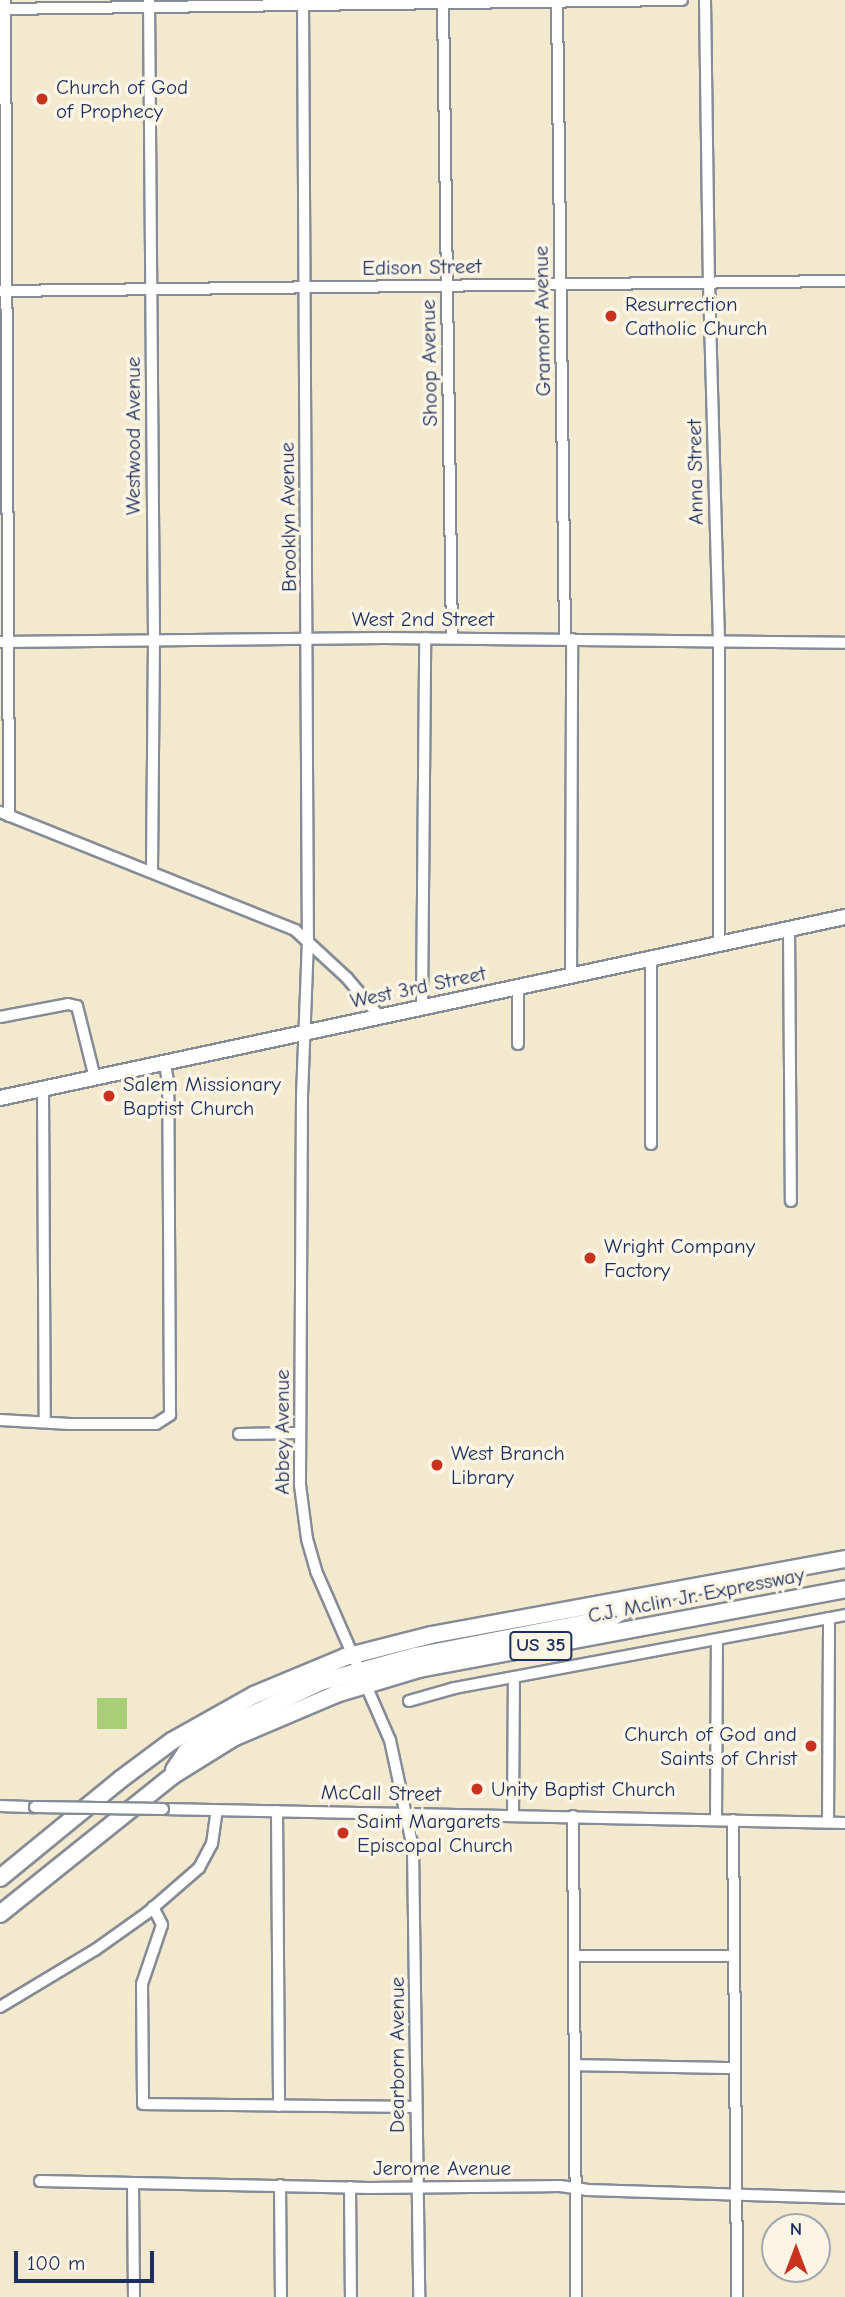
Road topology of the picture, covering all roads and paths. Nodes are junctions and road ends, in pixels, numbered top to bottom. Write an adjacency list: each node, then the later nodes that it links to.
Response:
1 (682, 0): 3 (street)
2 (705, 0): 11 (street, Anna Street)
3 (615, 1): 6 (street)
4 (303, 2): 7 (street); 8 (street); 14 (street, Brooklyn Avenue)
5 (475, 2): 6 (street); 8 (street)
6 (557, 2): 13 (street, Gramont Avenue)
7 (149, 3): 9 (street); 15 (street, Westwood Avenue)
8 (443, 3): 12 (street, Shoop Avenue)
9 (3, 6): 16 (street)
10 (845, 281): 11 (street, Edison Street)
11 (709, 283): 13 (street, Edison Street); 22 (street, Anna Street)
12 (447, 286): 13 (street, Edison Street); 14 (street, Edison Street); 19 (street, Shoop Avenue)
13 (561, 286): 20 (street, Gramont Avenue)
14 (306, 288): 15 (street, Edison Street); 17 (street, Brooklyn Avenue)
15 (151, 290): 16 (street, Edison Street); 21 (street, Westwood Avenue)
16 (4, 291): 23 (street)
17 (309, 638): 18 (street, West 2nd Street); 21 (street, West 2nd Street); 29 (street, Brooklyn Avenue)
18 (425, 638): 19 (street, West 2nd Street); 34 (street)
19 (452, 638): 20 (street, West 2nd Street)
20 (568, 639): 22 (street, West 2nd Street); 32 (street, Gramont Avenue)
21 (154, 640): 23 (street, West 2nd Street); 26 (street, Westwood Avenue)
22 (719, 641): 24 (street, West 2nd Street); 30 (street, Anna Street)
23 (5, 642): 25 (street)
24 (845, 643)
25 (5, 814): 26 (street)
26 (152, 871): 29 (street)
27 (845, 917): 28 (main road, West 3rd Street)
28 (789, 929): 30 (main road, West 3rd Street); 44 (street)
29 (308, 940): 36 (street); 37 (street, Brooklyn Avenue)
30 (719, 944): 31 (main road, West 3rd Street)
31 (650, 958): 32 (main road, West 3rd Street); 43 (street)
32 (570, 976): 33 (main road, West 3rd Street)
33 (518, 987): 34 (main road, West 3rd Street); 38 (street)
34 (422, 1008): 36 (main road, West 3rd Street)
35 (0, 1017): 40 (street)
36 (380, 1017): 37 (main road, West 3rd Street)
37 (304, 1033): 39 (main road, West 3rd Street); 47 (street, Abbey Avenue)
38 (518, 1044)
39 (165, 1063): 40 (main road, West 3rd Street); 46 (street)
40 (95, 1078): 41 (main road, West 3rd Street)
41 (43, 1089): 42 (main road, West 3rd Street); 46 (street)
42 (0, 1098)
43 (650, 1144)
44 (791, 1201)
45 (0, 1420): 46 (street)
46 (45, 1421)
47 (299, 1433): 48 (street); 55 (street, Abbey Avenue)
48 (239, 1434)
49 (845, 1559): 51 (highway, C.J. Mclin Jr. Expressway / US 35)
50 (845, 1589): 56 (highway, C.J. Mclin Jr. Expressway / US 35)
51 (650, 1594): 55 (highway, C.J. Mclin Jr. Expressway / US 35); 56 (highway)
52 (845, 1615): 53 (street)
53 (829, 1618): 54 (street); 67 (street)
54 (717, 1640): 57 (street); 65 (street)
55 (352, 1655): 56 (street, Abbey Avenue); 69 (highway, C.J. Mclin Jr. Expressway / US 35)
56 (362, 1677): 62 (street, Abbey Avenue); 71 (highway)
57 (514, 1677): 58 (street); 63 (street)
58 (409, 1702)
59 (0, 1806): 60 (street, McCall Street, bridge)
60 (217, 1810): 61 (street, McCall Street); 70 (street)
61 (277, 1811): 62 (street, McCall Street); 77 (street)
62 (407, 1812): 63 (street, McCall Street); 78 (street, Dearborn Avenue)
63 (513, 1815): 64 (street, McCall Street)
64 (573, 1816): 65 (street, McCall Street); 72 (street)
65 (716, 1820): 66 (street, McCall Street)
66 (733, 1820): 67 (street, McCall Street); 73 (street)
67 (828, 1822): 68 (street, McCall Street)
68 (845, 1823)
69 (0, 1878)
70 (153, 1907): 74 (street); 77 (street)
71 (0, 1914)
72 (574, 1956): 73 (street); 75 (street)
73 (734, 1956): 76 (street)
74 (0, 2007)
75 (575, 2065): 76 (street); 84 (street)
76 (734, 2067): 85 (street)
77 (279, 2106): 78 (street)
78 (416, 2106): 83 (street, Dearborn Avenue)
79 (40, 2181): 80 (street, Jerome Avenue)
80 (133, 2183): 81 (street, Jerome Avenue); 87 (street)
81 (280, 2185): 82 (street, Jerome Avenue); 88 (street)
82 (350, 2187): 83 (street, Jerome Avenue); 89 (street)
83 (418, 2187): 84 (street, Jerome Avenue); 90 (street, Dearborn Avenue)
84 (575, 2189): 85 (street, Jerome Avenue); 91 (street)
85 (737, 2196): 86 (street, Jerome Avenue); 92 (street)
86 (845, 2198)
87 (134, 2297)
88 (281, 2297)
89 (351, 2297)
90 (419, 2297)
91 (576, 2297)
92 (737, 2297)

